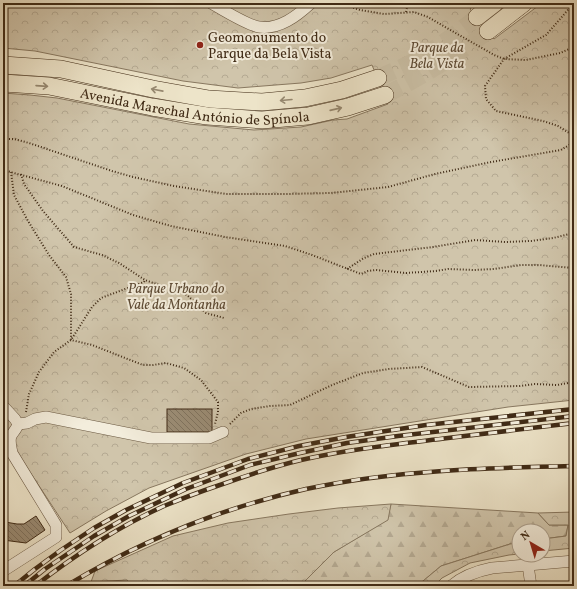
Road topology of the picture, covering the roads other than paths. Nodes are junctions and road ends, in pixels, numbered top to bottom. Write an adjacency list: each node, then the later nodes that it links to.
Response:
1 (211, 3): 2 (street)
2 (311, 3)
3 (495, 3): 5 (highway)
4 (524, 3): 6 (highway)
5 (477, 17)
6 (488, 31)
7 (3, 58): 9 (highway)
8 (3, 65): 9 (highway, Avenida Marechal António de Spínola)
9 (61, 69): 10 (highway, Avenida Marechal António de Spínola, one-way to 9)
10 (378, 78)
11 (3, 83): 12 (highway, Avenida Marechal António de Spínola, one-way to 12)
12 (385, 95)
13 (3, 406): 14 (street)
14 (21, 424): 15 (street); 18 (street)
15 (223, 432)
16 (574, 561): 17 (street)
17 (528, 565): 19 (street); 20 (street)
18 (3, 571)
19 (451, 586)
20 (531, 586)

